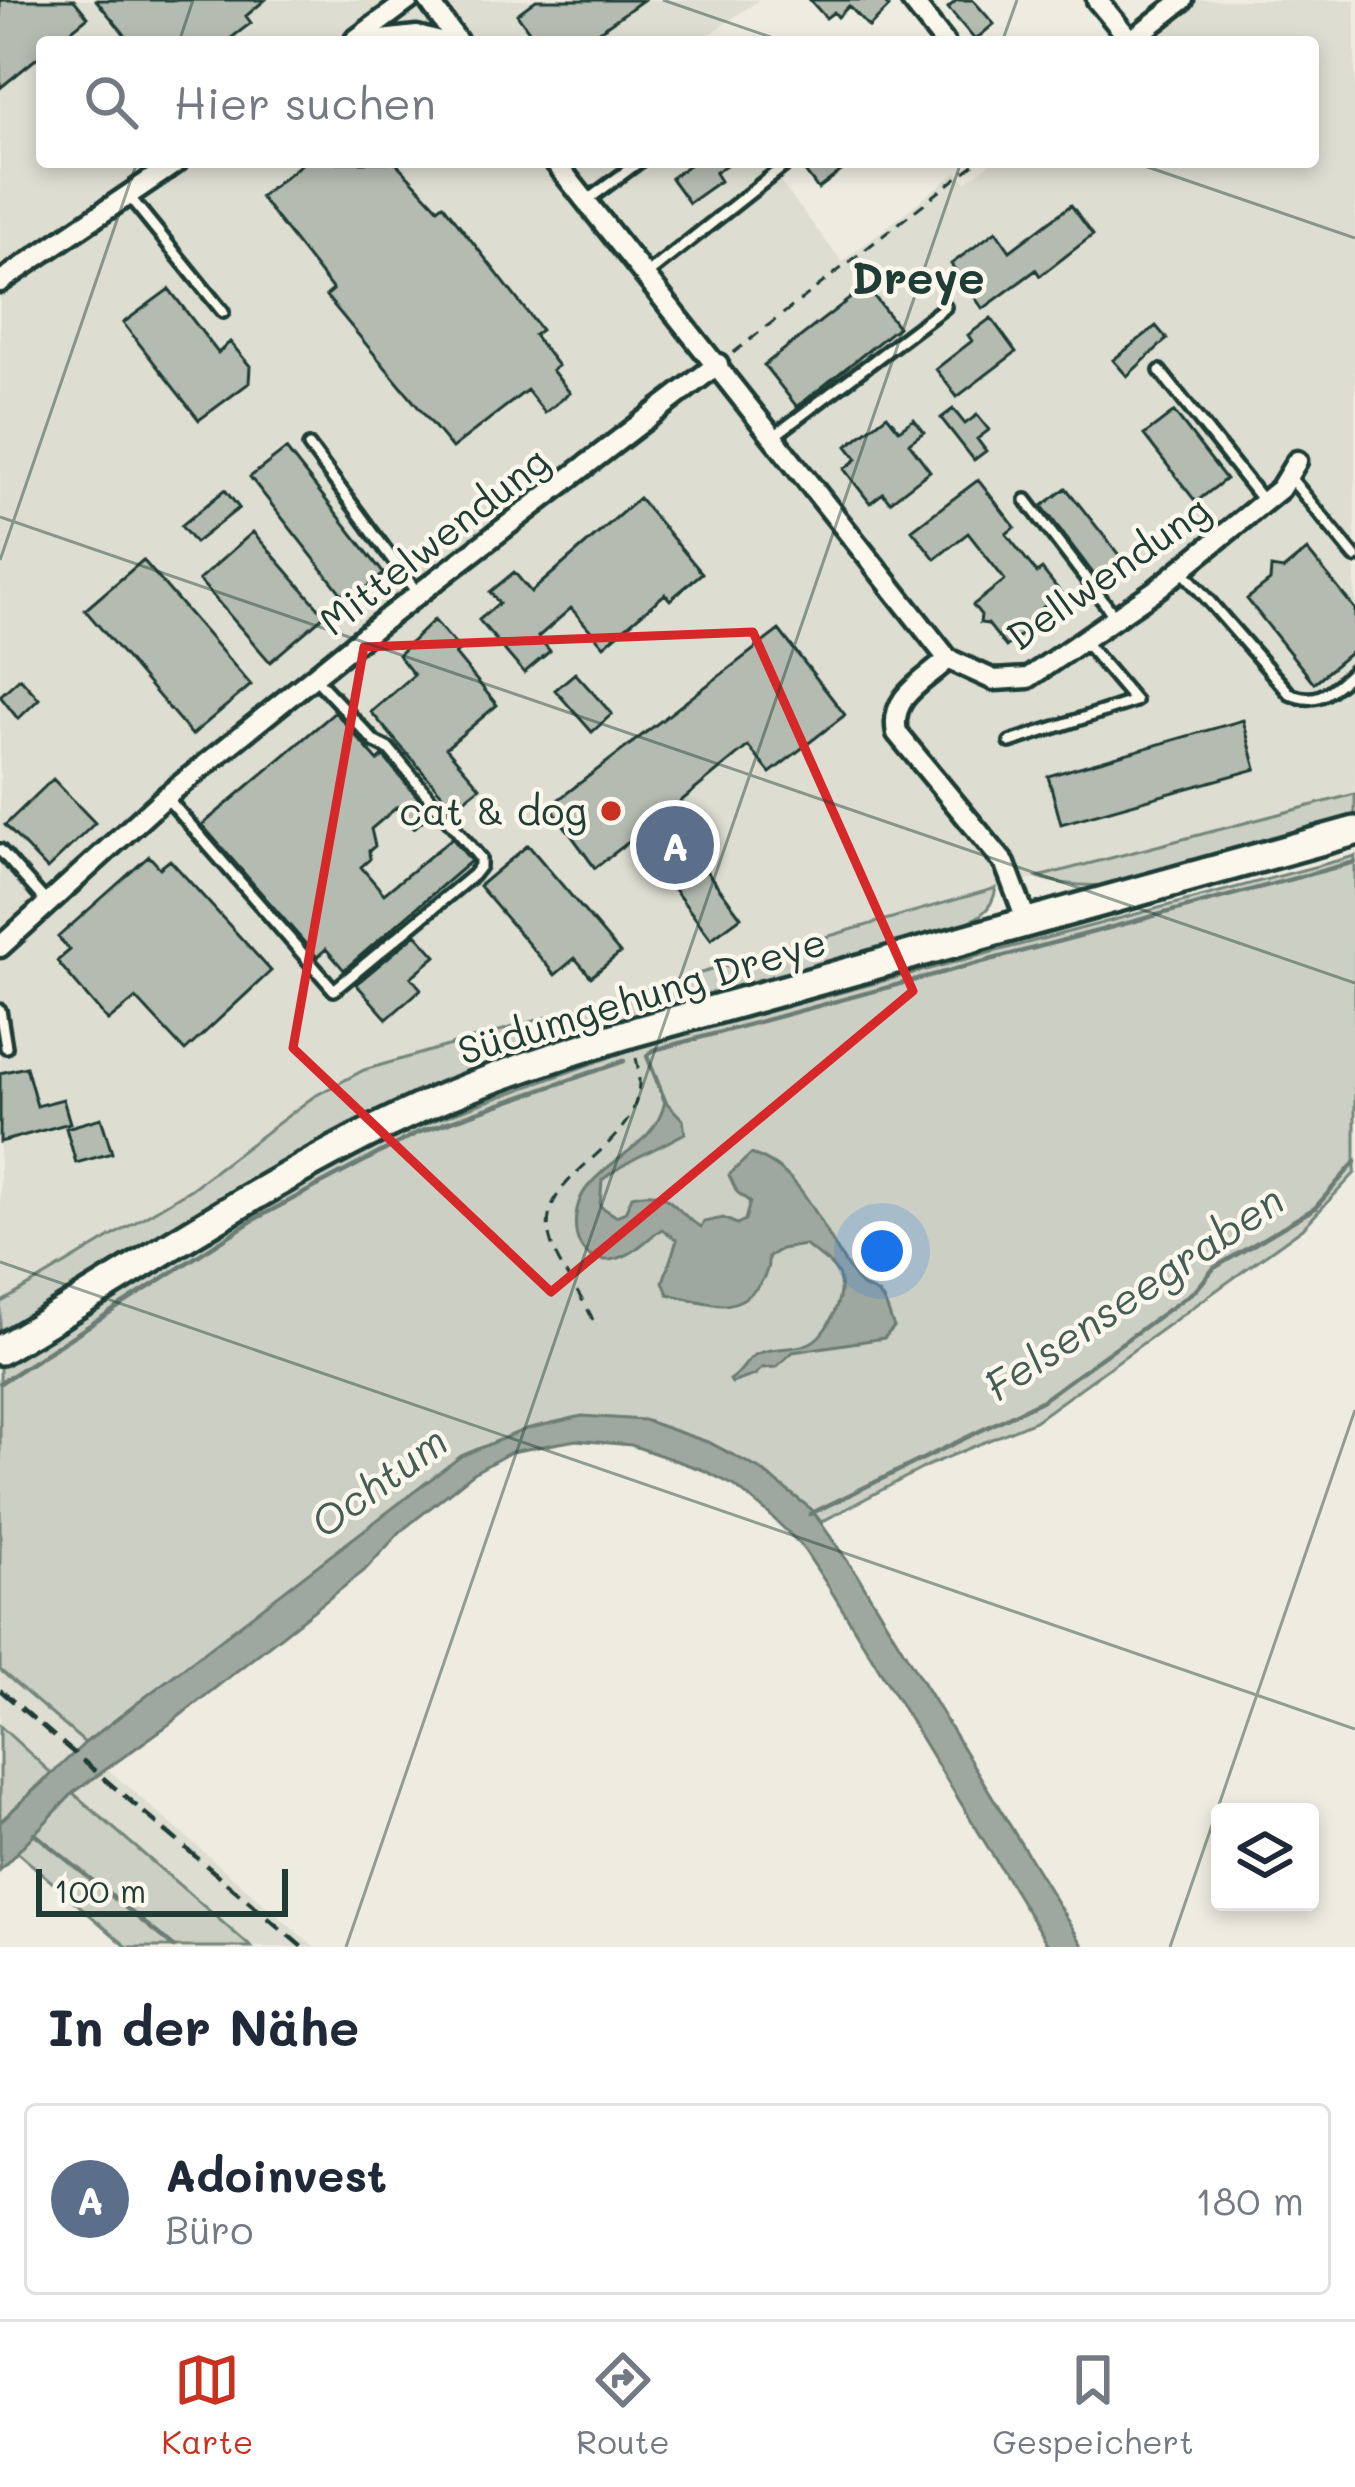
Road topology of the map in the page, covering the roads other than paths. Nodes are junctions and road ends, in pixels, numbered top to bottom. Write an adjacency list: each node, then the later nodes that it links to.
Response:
1 (409, 0): 6 (street)
2 (428, 0): 7 (street)
3 (910, 0): 8 (street)
4 (1097, 0): 9 (street)
5 (1184, 0): 10 (street)
6 (360, 36)
7 (454, 36)
8 (939, 36)
9 (1126, 36)
10 (1137, 36)
11 (168, 168): 15 (street)
12 (560, 168): 16 (street)
13 (631, 168): 16 (lane)
14 (781, 168): 17 (lane)
15 (128, 196): 18 (street); 20 (lane)
16 (586, 201): 17 (street)
17 (646, 275): 21 (street)
18 (0, 282)
19 (945, 308): 23 (lane)
20 (223, 312)
21 (718, 364): 23 (street); 30 (street, Mittelwendung)
22 (1160, 371): 27 (lane)
23 (774, 436): 33 (street)
24 (309, 446): 30 (lane)
25 (1293, 468): 27 (street, Dellwendung); 28 (lane)
26 (1026, 500): 31 (lane)
27 (1264, 502): 29 (street, Dellwendung)
28 (1355, 557)
29 (1181, 569): 31 (street, Dellwendung); 34 (lane)
30 (418, 594): 35 (street, Mittelwendung)
31 (1116, 618): 32 (street, Dellwendung)
32 (1083, 640): 33 (street, Dellwendung); 36 (lane)
33 (948, 659): 41 (street)
34 (1355, 670)
35 (314, 677): 37 (street, Mittelwendung); 37 (lane)
36 (1010, 742)
37 (166, 797): 40 (street, Mittelwendung)
38 (1355, 831): 41 (main road, Südumgehung Dreye)
39 (0, 850): 40 (lane)
40 (48, 904): 42 (street, Mittelwendung)
41 (1028, 925): 45 (main road, Südumgehung Dreye)
42 (0, 947)
43 (0, 1010): 44 (lane)
44 (6, 1046)
45 (0, 1350)

